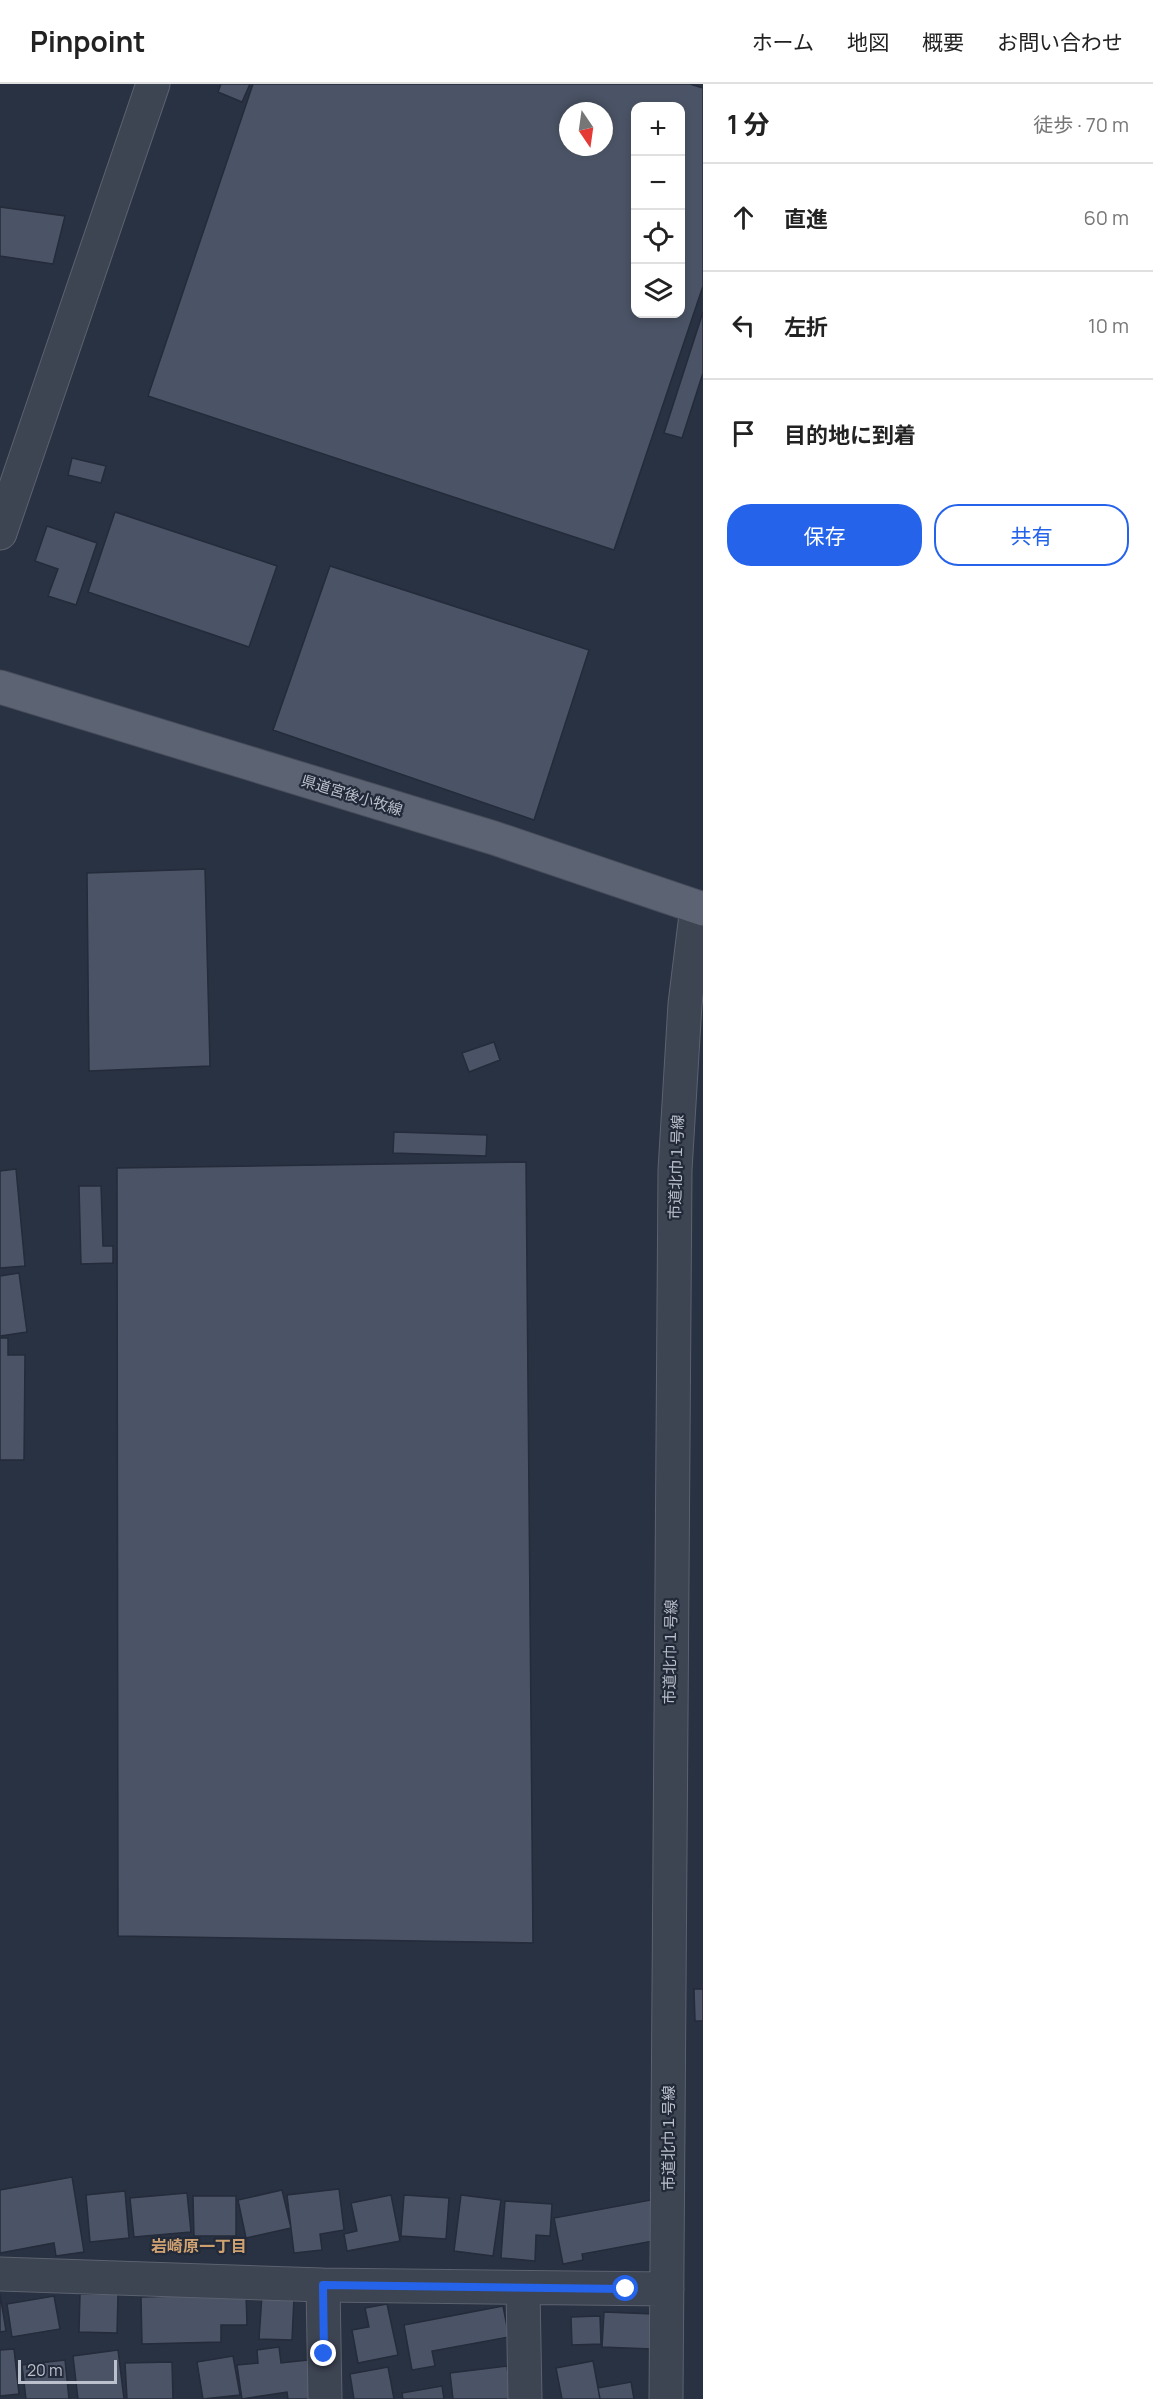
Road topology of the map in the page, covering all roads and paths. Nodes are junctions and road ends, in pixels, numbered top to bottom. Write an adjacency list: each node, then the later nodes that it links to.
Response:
1 (153, 84): 2 (street)
2 (0, 533)
3 (0, 687): 4 (main road, 県道宮後小牧線)
4 (700, 908): 8 (street, 市道北巾１号線)
5 (0, 2274): 6 (street)
6 (323, 2285): 7 (street); 9 (street)
7 (523, 2289): 8 (street); 10 (street)
8 (667, 2289): 11 (street, 市道北巾１号線)
9 (325, 2399)
10 (525, 2399)
11 (666, 2399)

